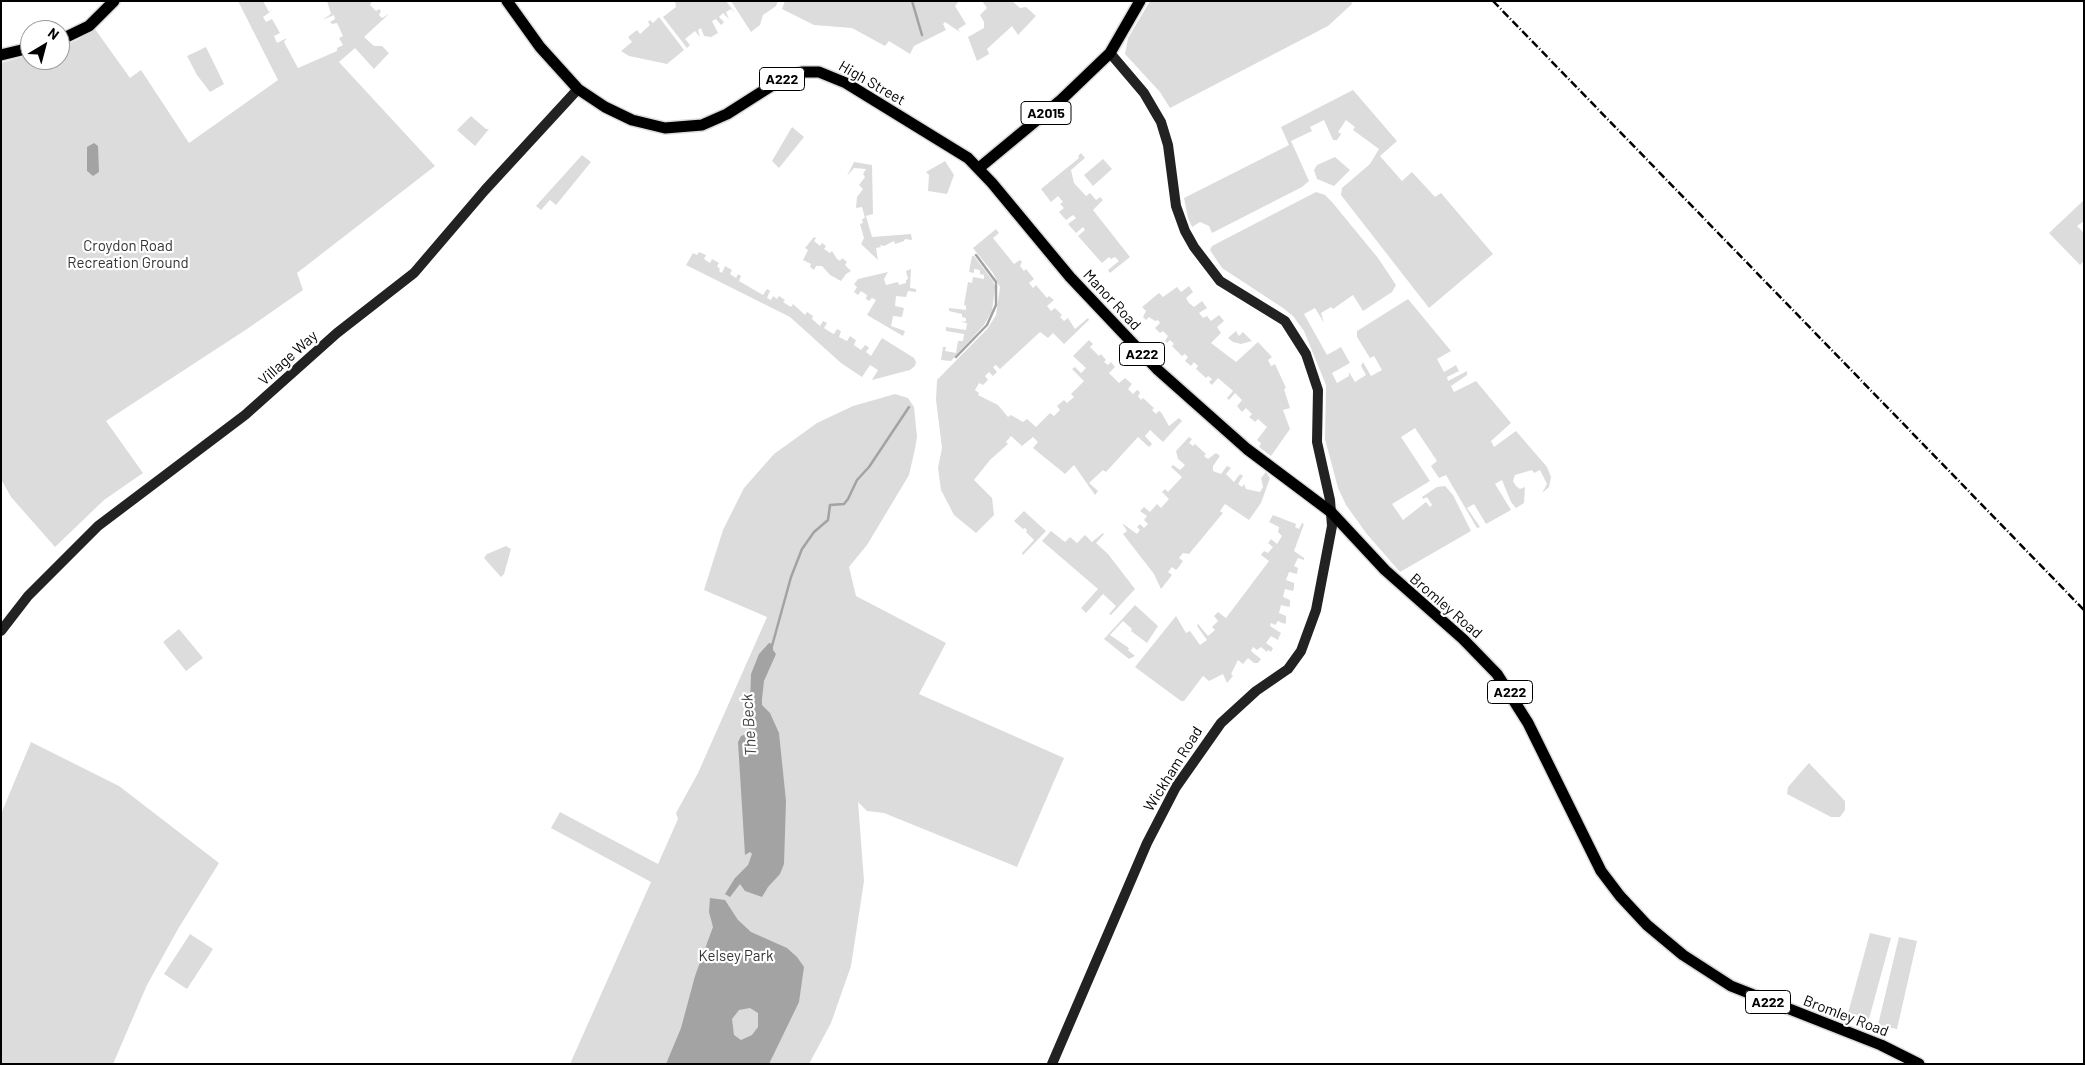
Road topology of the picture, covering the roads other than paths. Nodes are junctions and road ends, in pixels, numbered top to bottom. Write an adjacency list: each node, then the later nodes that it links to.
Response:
1 (114, 1): 4 (main road)
2 (507, 1): 8 (main road, High Street / A222)
3 (1140, 1): 6 (main road, A2015)
4 (70, 35)
5 (20, 50): 7 (main road)
6 (1110, 53): 9 (main road, A2015); 10 (main road)
7 (1, 55)
8 (578, 89): 9 (main road, High Street / A222); 11 (main road, Village Way)
9 (979, 168): 10 (main road, Manor Road / A222)
10 (1332, 512): 12 (main road, Wickham Road); 13 (main road, Bromley Road / A222)
11 (1, 631)
12 (1052, 1064)
13 (1919, 1064)

